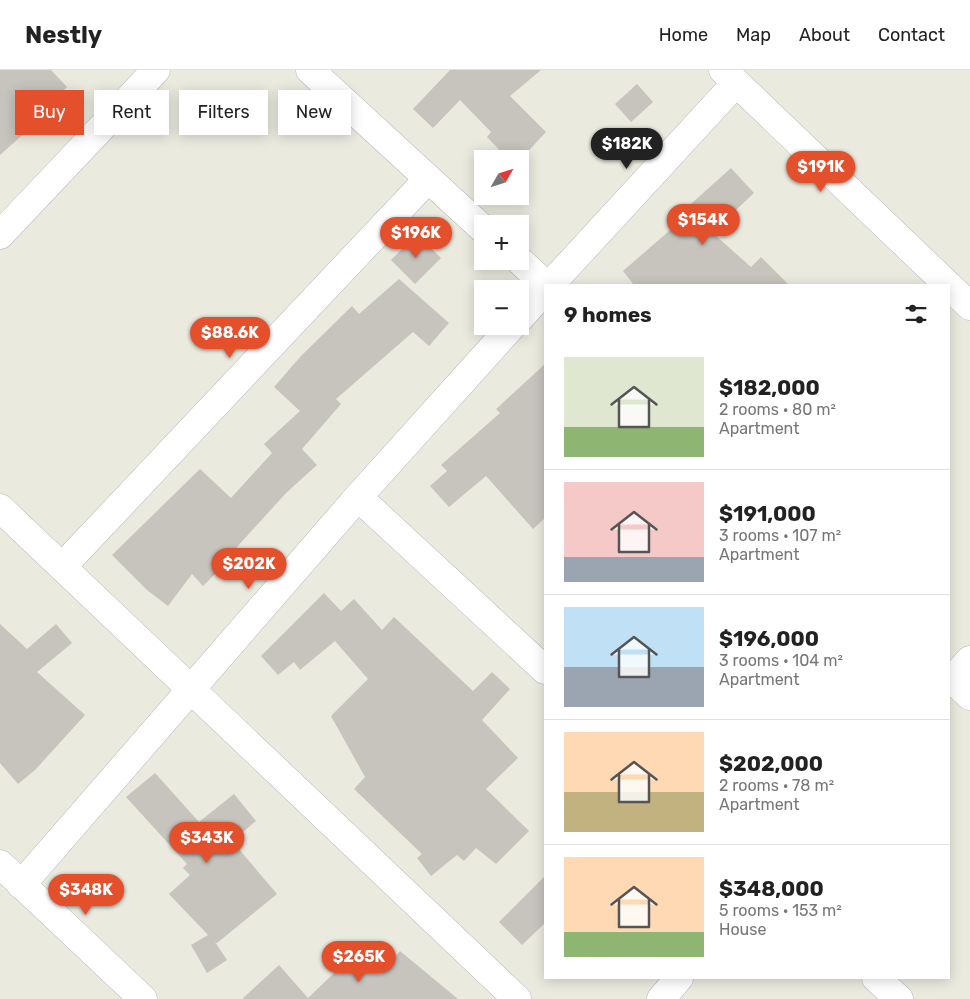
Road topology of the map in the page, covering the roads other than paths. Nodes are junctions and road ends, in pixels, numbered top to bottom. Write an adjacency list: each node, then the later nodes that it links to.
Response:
1 (156, 70): 6 (street)
2 (310, 70): 4 (street)
3 (729, 76): 9 (street); 10 (street)
4 (428, 179): 5 (street); 18 (street)
5 (474, 221)
6 (0, 235)
7 (529, 269): 8 (street)
8 (547, 284)
9 (549, 284)
10 (947, 284)
11 (950, 287): 13 (street)
12 (544, 291): 14 (street)
13 (970, 306)
14 (529, 308)
15 (504, 335): 16 (street)
16 (358, 497): 19 (street); 20 (street)
17 (0, 508): 18 (street)
18 (62, 568): 20 (street)
19 (544, 669)
20 (192, 689): 22 (street); 26 (street)
21 (0, 864): 22 (street)
22 (21, 884): 25 (street)
23 (678, 979): 27 (street)
24 (877, 979): 28 (street)
25 (143, 999)
26 (517, 999)
27 (661, 999)
28 (900, 999)

